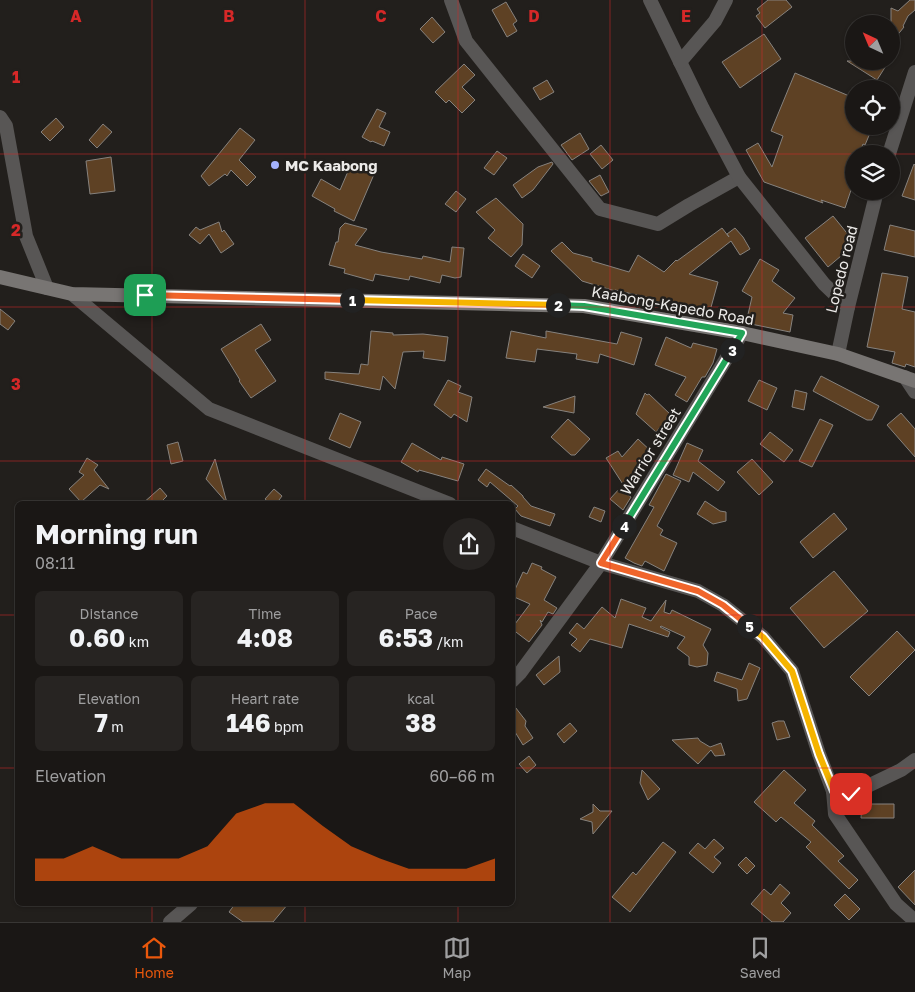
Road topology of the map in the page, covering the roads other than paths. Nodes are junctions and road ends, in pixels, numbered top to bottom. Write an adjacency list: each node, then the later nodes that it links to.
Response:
1 (451, 0): 8 (street)
2 (650, 0): 4 (street)
3 (726, 0): 4 (street)
4 (680, 62): 8 (street)
5 (915, 72): 7 (street)
6 (0, 116): 11 (street)
7 (892, 145)
8 (739, 177): 13 (street)
9 (875, 200): 13 (street, Lopedo road)
10 (0, 277): 11 (main road, Kaabong-Kapedo Road)
11 (47, 288): 12 (main road, Kaabong-Kapedo Road)
12 (72, 294): 14 (main road, Kaabong-Kapedo Road); 18 (street)
13 (848, 307): 15 (street, Lopedo road)
14 (742, 333): 15 (main road, Kaabong-Kapedo Road); 20 (street, Warrior street)
15 (838, 354): 16 (main road, Kaabong-Kapedo Road)
16 (910, 379): 17 (street)
17 (915, 392)
18 (442, 501)
19 (515, 529): 20 (street)
20 (601, 563): 21 (street, Warrior street); 23 (street)
21 (515, 678)
22 (915, 760): 23 (street)
23 (834, 791): 25 (street)
24 (189, 906): 26 (street)
25 (915, 920)
26 (170, 922)

